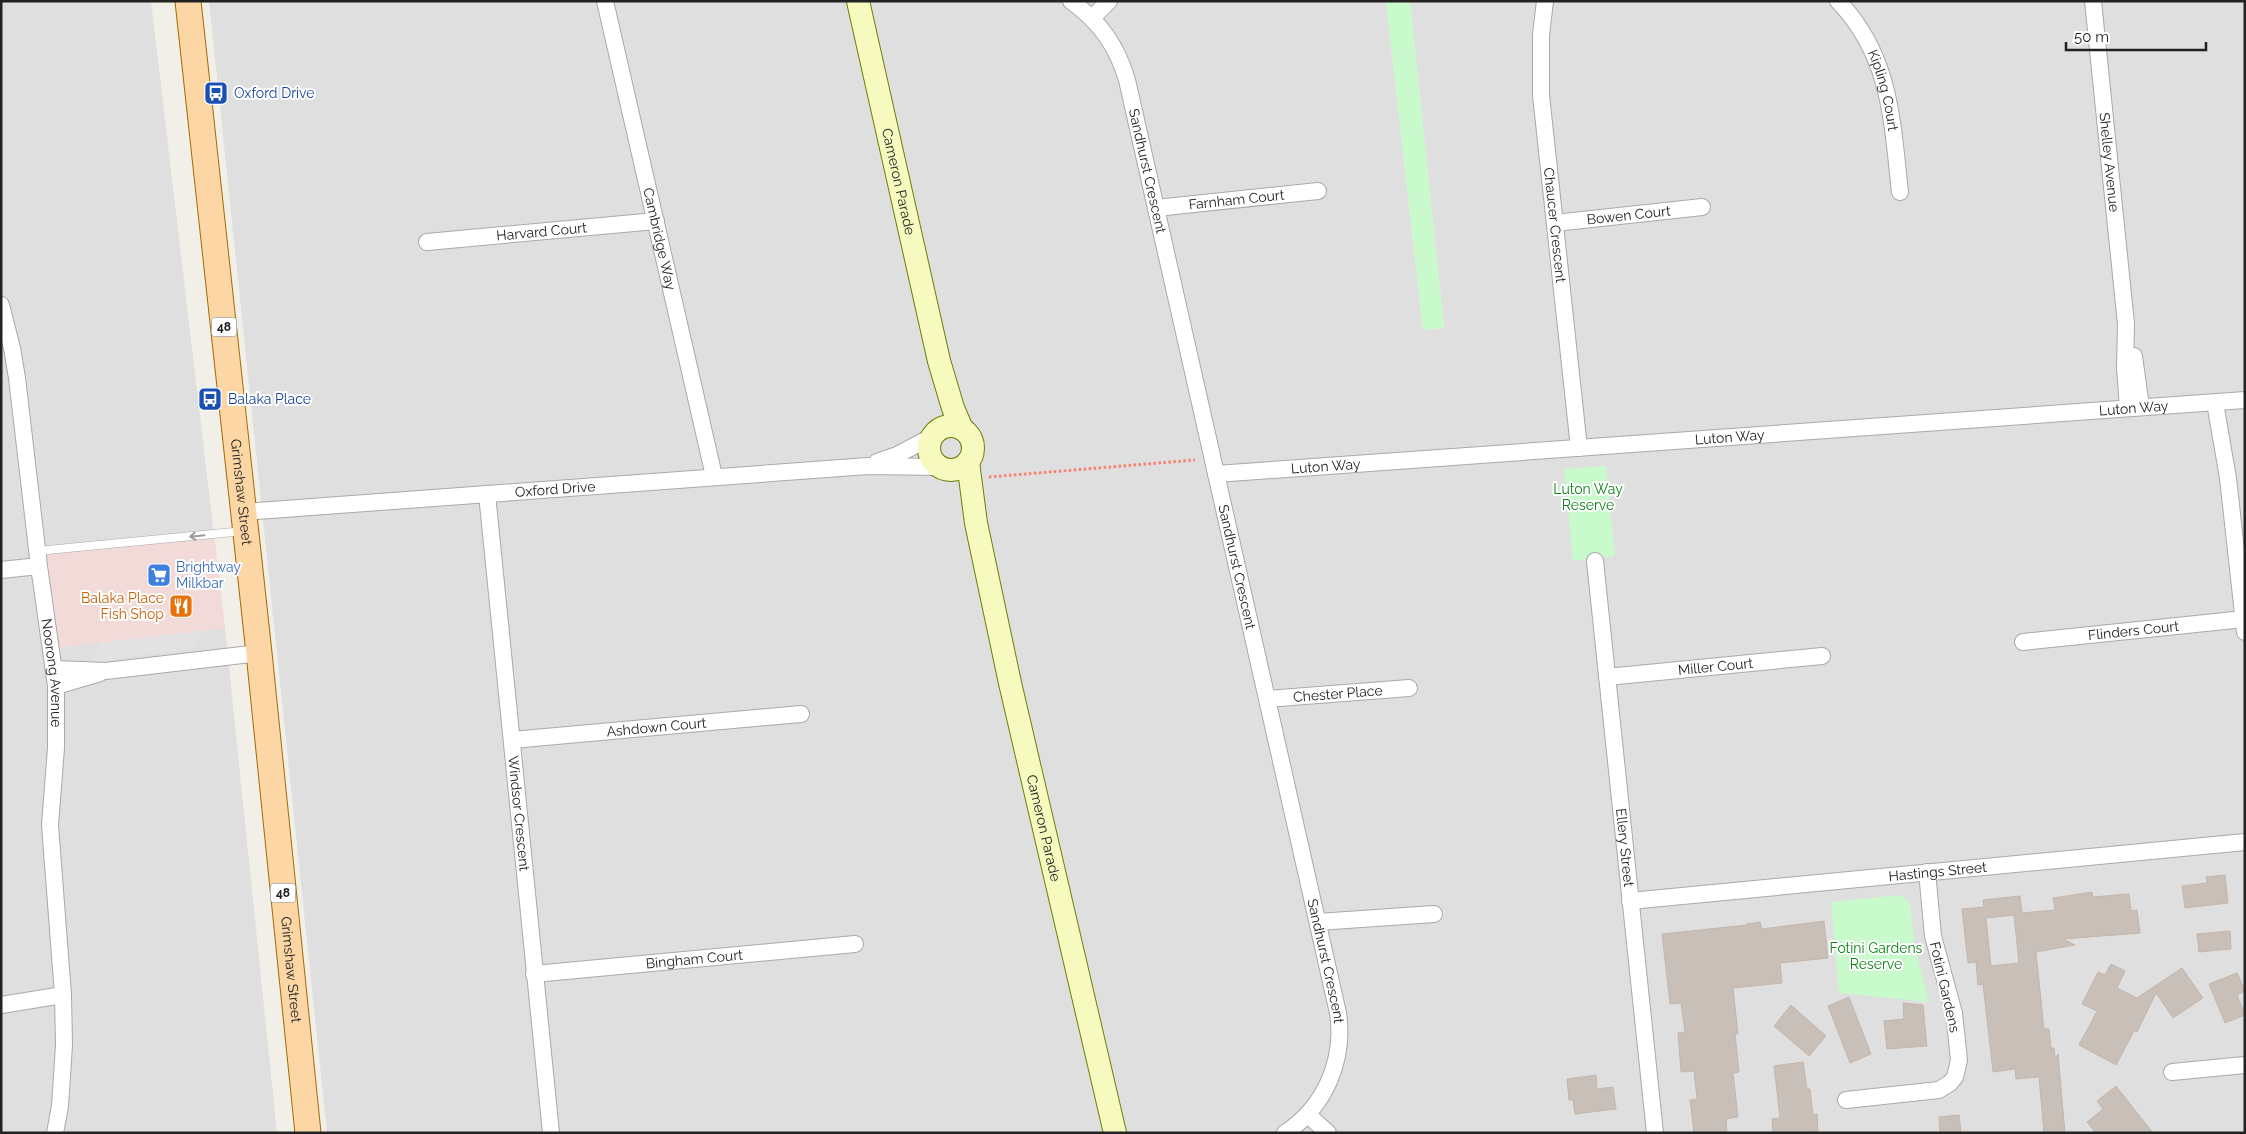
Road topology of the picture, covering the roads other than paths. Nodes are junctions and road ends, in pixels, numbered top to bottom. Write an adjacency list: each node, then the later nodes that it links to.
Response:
1 (188, 1): 30 (main road, Grimshaw Street / 48)
2 (605, 1): 14 (street, Cambridge Way)
3 (858, 1): 18 (street, Cameron Parade)
4 (1071, 1): 9 (street, Sandhurst Crescent)
5 (1109, 1): 9 (street)
6 (1544, 1): 15 (street, Chaucer Crescent)
7 (1838, 1): 11 (street, Kipling Court)
8 (2094, 1): 21 (street, Shelley Avenue)
9 (1092, 18): 13 (street, Sandhurst Crescent)
10 (1318, 191): 13 (street, Farnham Court)
11 (1900, 192)
12 (1702, 207): 15 (street, Bowen Court)
13 (1156, 208): 27 (street, Sandhurst Crescent)
14 (656, 221): 16 (street, Harvard Court); 28 (street, Cambridge Way)
15 (1555, 222): 24 (street, Chaucer Crescent)
16 (427, 242)
17 (2, 311): 31 (street, Noorong Avenue)
18 (939, 361): 22 (street, Cameron Parade); 23 (street, Cameron Parade)
19 (2245, 400): 20 (street, Luton Way)
20 (2221, 402): 21 (street, Luton Way); 34 (street)
21 (2134, 407): 24 (street, Luton Way)
22 (962, 429): 23 (street); 26 (street)
23 (936, 433): 25 (street, Oxford Drive); 26 (street)
24 (1579, 448): 27 (street, Luton Way)
25 (868, 466): 26 (street, Oxford Drive); 28 (street, Oxford Drive)
26 (957, 469): 64 (street, Cameron Parade)
27 (1216, 474): 43 (street, Sandhurst Crescent)
28 (714, 476): 29 (street, Oxford Drive)
29 (487, 494): 30 (street, Oxford Drive); 45 (street, Windsor Crescent)
30 (245, 521): 31 (lane, one-way to 31); 36 (main road, Grimshaw Street / 48)
31 (38, 559): 33 (street); 38 (street, Noorong Avenue)
32 (1595, 561): 40 (street, Ellery Street)
33 (1, 570)
34 (2244, 625): 35 (street, Flinders Court)
35 (2023, 642)
36 (260, 654): 39 (street); 62 (main road, Grimshaw Street / 48)
37 (1822, 656): 40 (street, Miller Court)
38 (55, 669): 39 (street); 41 (street, Noorong Avenue)
39 (106, 671): 41 (street)
40 (1607, 677): 48 (street, Ellery Street)
41 (56, 686): 53 (street, Noorong Avenue)
42 (1409, 688): 43 (street, Chester Place)
43 (1267, 698): 50 (street, Sandhurst Crescent)
44 (801, 714): 45 (street, Ashdown Court)
45 (512, 740): 52 (street, Windsor Crescent)
46 (2245, 842): 47 (street, Hastings Street)
47 (1927, 872): 48 (street, Hastings Street); 58 (street, Fotini Gardens)
48 (1630, 901): 67 (street, Ellery Street)
49 (1434, 914): 50 (street)
50 (1318, 922): 59 (street, Sandhurst Crescent)
51 (854, 944): 52 (street, Bingham Court)
52 (534, 974): 63 (street, Windsor Crescent)
53 (63, 996): 54 (street); 55 (street, Noorong Avenue)
54 (1, 1005)
55 (64, 1045): 60 (street, Noorong Avenue); 61 (street, Noorong Avenue)
56 (2245, 1065): 57 (street)
57 (2172, 1072)
58 (1846, 1100)
59 (1308, 1115): 65 (street, Sandhurst Crescent); 66 (street)
60 (55, 1133)
61 (66, 1133)
62 (308, 1133)
63 (551, 1133)
64 (1115, 1133)
65 (1285, 1133)
66 (1328, 1133)
67 (1655, 1133)

